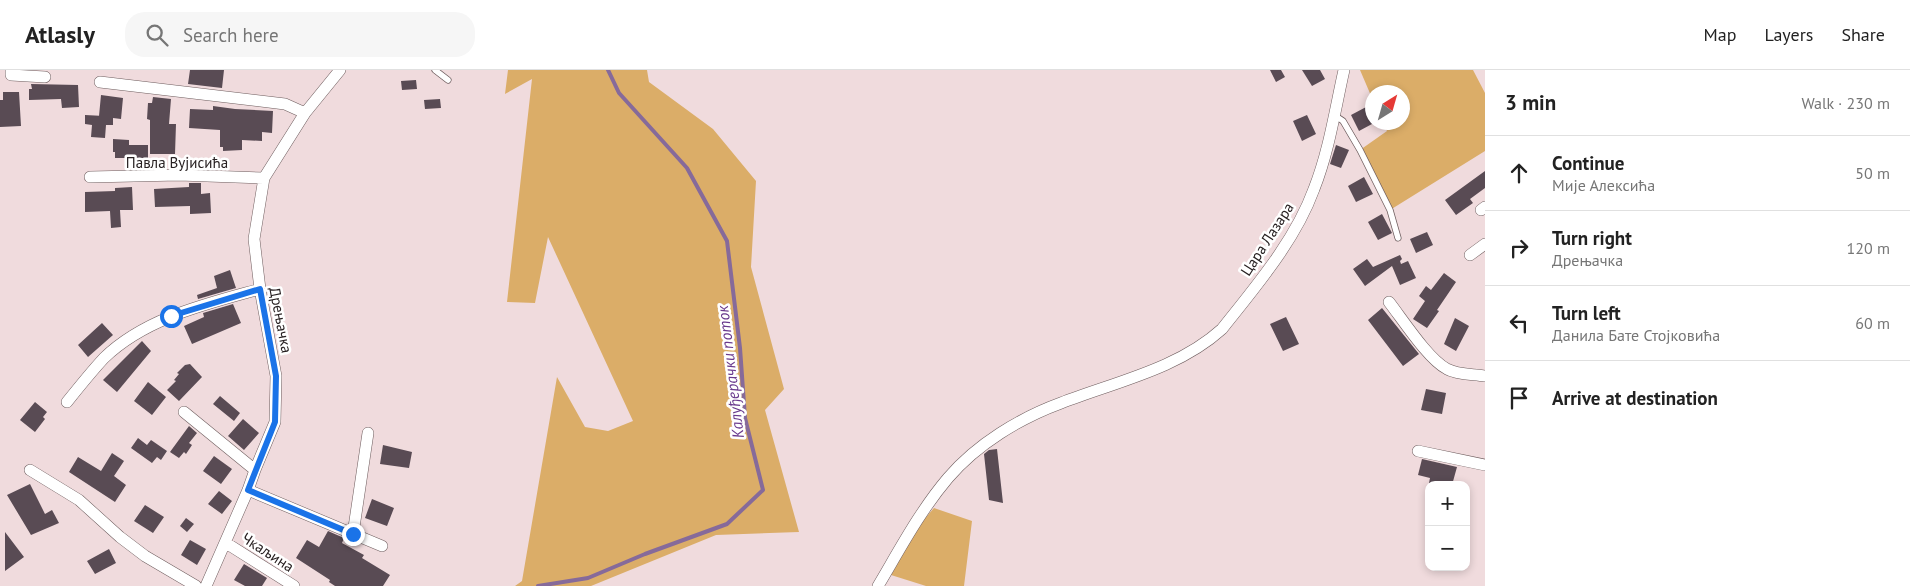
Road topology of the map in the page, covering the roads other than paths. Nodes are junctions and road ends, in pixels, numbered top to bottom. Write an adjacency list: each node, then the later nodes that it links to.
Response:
1 (340, 70): 8 (street, Дрењачка)
2 (434, 70): 6 (lane)
3 (1344, 70): 9 (street, Цара Лазара)
4 (8, 73): 5 (street)
5 (45, 77)
6 (448, 80)
7 (100, 82): 8 (street)
8 (305, 113): 11 (street, Дрењачка)
9 (1334, 115): 12 (lane); 32 (street, Цара Лазара)
10 (90, 177): 11 (street, Павла Вујисића)
11 (264, 178): 15 (street, Дрењачка)
12 (1398, 238)
13 (1485, 244): 14 (street)
14 (1470, 255)
15 (260, 289): 18 (street); 24 (street, Дрењачка)
16 (1390, 302): 17 (street)
17 (1485, 376)
18 (67, 402)
19 (184, 412): 24 (street)
20 (368, 432): 26 (street)
21 (1418, 451): 22 (street)
22 (1485, 465)
23 (30, 470): 29 (street)
24 (255, 470): 25 (street, Дрењачка)
25 (248, 490): 26 (street); 27 (street, Дрењачка)
26 (353, 534): 28 (street)
27 (226, 543): 30 (street, Дрењачка); 31 (street, Чкаљина)
28 (382, 546)
29 (196, 586)
30 (206, 586)
31 (294, 586)
32 (878, 586)

